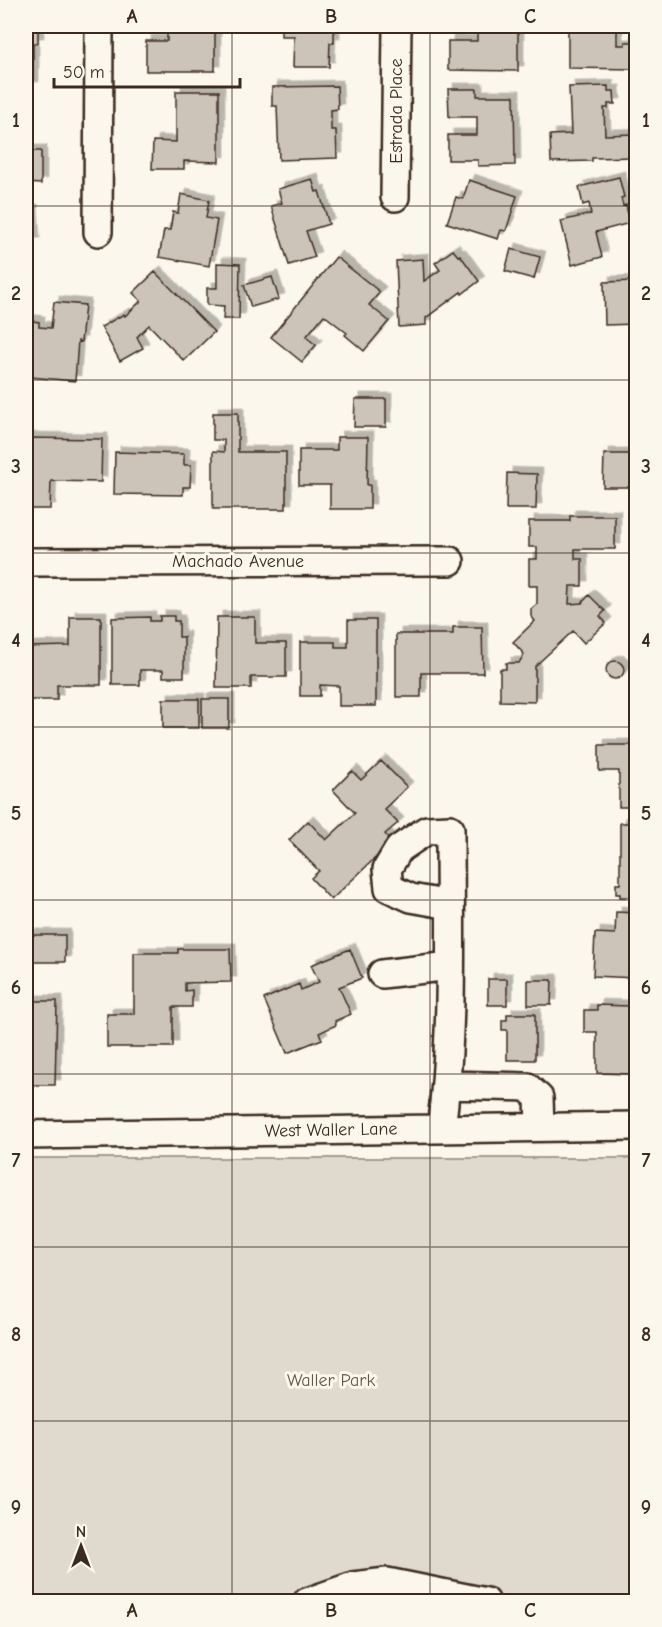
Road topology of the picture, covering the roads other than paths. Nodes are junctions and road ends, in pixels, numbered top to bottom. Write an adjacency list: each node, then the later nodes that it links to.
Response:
1 (99, 26): 4 (street)
2 (396, 26): 3 (street, Estrada Place)
3 (395, 197)
4 (98, 232)
5 (450, 561): 6 (street, Machado Avenue)
6 (26, 562)
7 (450, 905): 8 (street)
8 (450, 966): 9 (street); 10 (street)
9 (382, 974)
10 (447, 1085): 11 (street); 13 (street)
11 (540, 1126): 12 (street, West Waller Lane); 13 (street, West Waller Lane)
12 (636, 1126)
13 (441, 1129): 14 (street, West Waller Lane)
14 (26, 1134)
15 (307, 1602): 16 (street)
16 (486, 1602)

